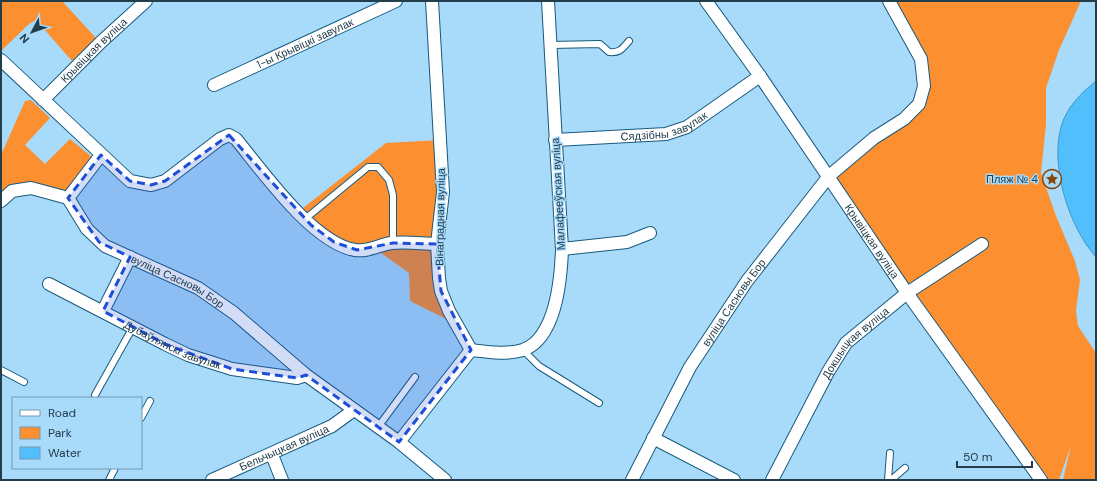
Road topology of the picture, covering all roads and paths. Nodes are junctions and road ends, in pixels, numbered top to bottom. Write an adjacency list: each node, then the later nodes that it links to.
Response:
1 (146, 1): 12 (street, Крывіцкая вуліца)
2 (396, 1): 11 (street, 1-ы Крывіцкі завулак)
3 (432, 1): 21 (street, Вінаградная вуліца)
4 (548, 1): 8 (street, Малафееўская вуліца)
5 (706, 1): 10 (street, Крывіцкая вуліца)
6 (889, 1): 15 (street, вуліца Сасновы Бор)
7 (629, 40): 8 (lane)
8 (551, 45): 13 (street, Малафееўская вуліца)
9 (1, 60): 12 (street)
10 (760, 76): 13 (street, Сядзібны завулак); 15 (street, Крывіцкая вуліца)
11 (214, 85)
12 (43, 100): 14 (street)
13 (555, 140): 23 (street, Малафееўская вуліца)
14 (101, 155): 16 (street); 18 (street)
15 (829, 176): 26 (street, Крывіцкая вуліца); 41 (street, вуліца Сасновы Бор)
16 (68, 198): 17 (street); 24 (street, вуліца Сасновы Бор)
17 (1, 202)
18 (305, 219): 20 (street); 20 (lane)
19 (650, 234): 23 (street)
20 (393, 243): 21 (street)
21 (437, 244): 29 (street, Вінаградная вуліца)
22 (982, 244): 26 (street, Докшыцкая вуліца)
23 (562, 249): 30 (street, Малафееўская вуліца)
24 (130, 257): 27 (street); 32 (street, вуліца Сасновы Бор)
25 (48, 284): 27 (street, Дубаўлянскі завулак)
26 (907, 293): 53 (street, Докшыцкая вуліца); 56 (street, Крывіцкая вуліца)
27 (103, 311): 28 (street, Дубаўлянскі завулак)
28 (133, 327): 32 (street, Дубаўлянскі завулак); 35 (lane)
29 (471, 350): 30 (street, Малафееўская вуліца); 42 (street)
30 (523, 350): 37 (lane)
31 (1, 370): 34 (lane)
32 (306, 375): 38 (street, вуліца Сасновы Бор)
33 (415, 377): 40 (lane)
34 (24, 382)
35 (95, 395)
36 (150, 401): 39 (lane)
37 (599, 403)
38 (354, 410): 40 (street, вуліца Сасновы Бор); 44 (street, Бельчыцкая вуліца)
39 (142, 416)
40 (378, 427): 42 (street, вуліца Сасновы Бор)
41 (653, 438): 51 (street, вуліца Сасновы Бор); 52 (street)
42 (399, 442): 50 (street, вуліца Сасновы Бор)
43 (890, 453): 54 (lane)
44 (272, 454): 48 (street, Бельчыцкая вуліца); 49 (street)
45 (906, 468): 55 (lane)
46 (114, 469): 47 (lane)
47 (109, 480)
48 (212, 480)
49 (282, 480)
50 (445, 480)
51 (632, 480)
52 (734, 480)
53 (772, 480)
54 (888, 480)
55 (892, 480)
56 (1041, 480)

